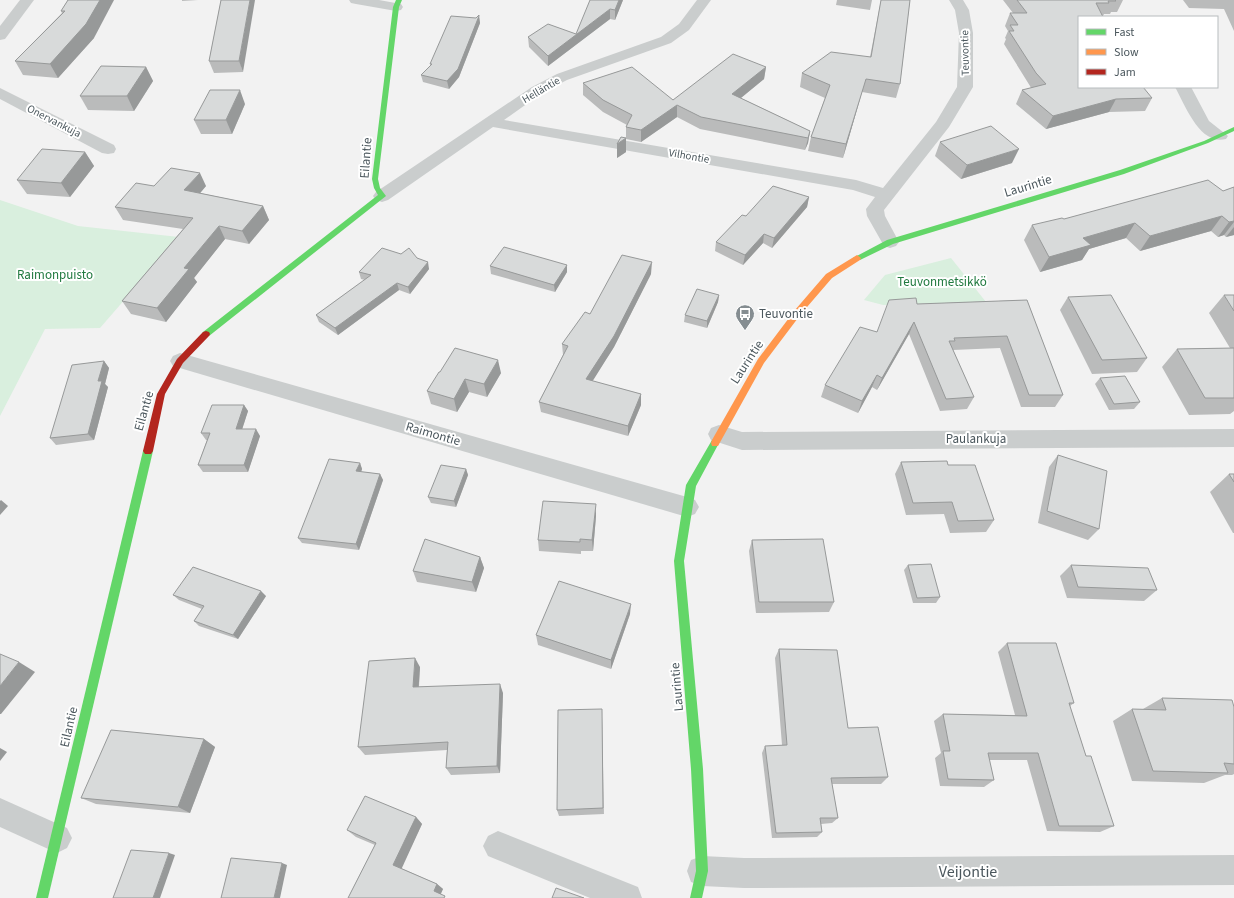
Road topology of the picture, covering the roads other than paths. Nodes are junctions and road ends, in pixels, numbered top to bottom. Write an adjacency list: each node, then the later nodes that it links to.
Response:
1 (28, 0): 6 (street)
2 (356, 0): 5 (street)
3 (704, 0): 9 (street, Helläntie)
4 (956, 0): 13 (street, Teuvontie)
5 (397, 3): 14 (street, Eilantie)
6 (0, 36)
7 (1184, 88): 11 (street)
8 (0, 94): 12 (street, Onervankuja)
9 (491, 122): 13 (street, Vilhontie); 14 (street, Helläntie)
10 (1234, 129): 11 (street, Laurintie)
11 (1220, 136): 15 (street, Laurintie)
12 (108, 149)
13 (887, 195): 15 (street, Teuvontie)
14 (382, 196): 16 (street, Eilantie)
15 (890, 242): 17 (street, Laurintie)
16 (180, 361): 19 (street, Raimontie); 21 (street, Eilantie)
17 (719, 434): 18 (street, Paulankuja); 19 (street, Laurintie)
18 (1234, 438)
19 (687, 507): 24 (street, Laurintie)
20 (0, 812): 21 (street)
21 (57, 838): 25 (street, Eilantie)
22 (498, 846): 26 (street)
23 (1234, 870): 24 (street, Veijontie)
24 (699, 884)
25 (42, 898)
26 (627, 898)

